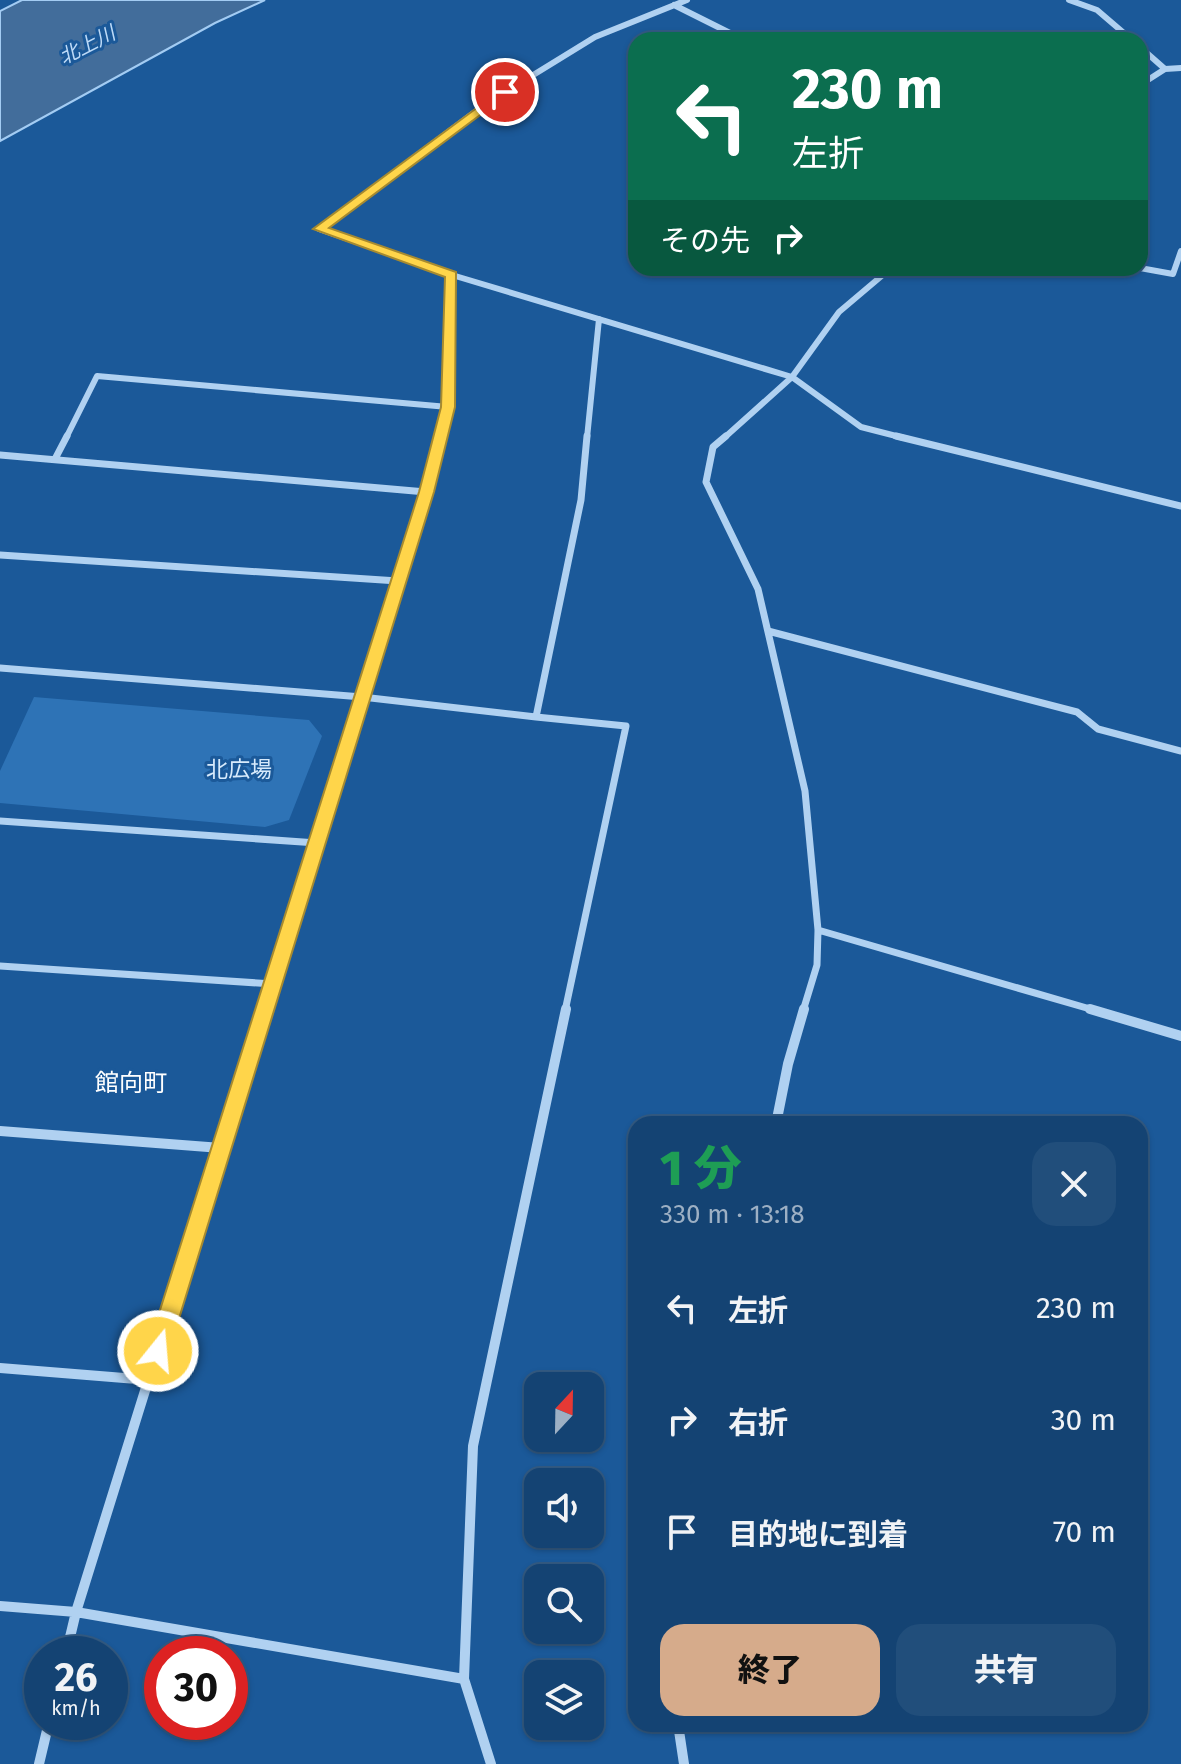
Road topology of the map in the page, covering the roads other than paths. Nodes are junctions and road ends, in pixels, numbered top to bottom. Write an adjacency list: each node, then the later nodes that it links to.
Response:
1 (687, 0): 3 (street)
2 (1069, 0): 5 (street)
3 (674, 5): 4 (street); 12 (street)
4 (728, 32)
5 (1123, 32)
6 (1148, 54): 8 (street)
7 (1181, 68): 8 (street)
8 (1165, 69): 9 (street)
9 (1148, 80)
10 (1181, 251): 11 (street)
11 (1148, 269)
12 (452, 275): 14 (street); 16 (street)
13 (882, 276): 15 (street)
14 (599, 319): 15 (street); 26 (street)
15 (792, 377): 20 (street); 23 (street)
16 (448, 407): 18 (street); 19 (street)
17 (0, 455): 18 (street)
18 (55, 459): 19 (street)
19 (426, 492): 22 (street)
20 (1181, 506)
21 (0, 555): 22 (street)
22 (398, 581): 25 (street)
23 (768, 631): 27 (street); 30 (street)
24 (0, 668): 25 (street)
25 (362, 697): 26 (street); 29 (street)
26 (536, 717): 42 (street)
27 (1181, 751)
28 (0, 821): 29 (street)
29 (317, 843): 32 (street)
30 (818, 930): 33 (street); 34 (street)
31 (0, 966): 32 (street)
32 (273, 984): 36 (street)
33 (1181, 1036)
34 (778, 1116)
35 (0, 1131): 36 (street)
36 (221, 1148): 38 (street)
37 (0, 1368): 38 (street)
38 (149, 1380): 40 (street)
39 (0, 1606): 40 (street)
40 (76, 1612): 41 (street); 42 (street)
41 (70, 1636)
42 (464, 1679): 46 (street)
43 (679, 1732): 47 (street)
44 (45, 1740): 45 (street)
45 (39, 1764)
46 (491, 1764)
47 (684, 1764)

